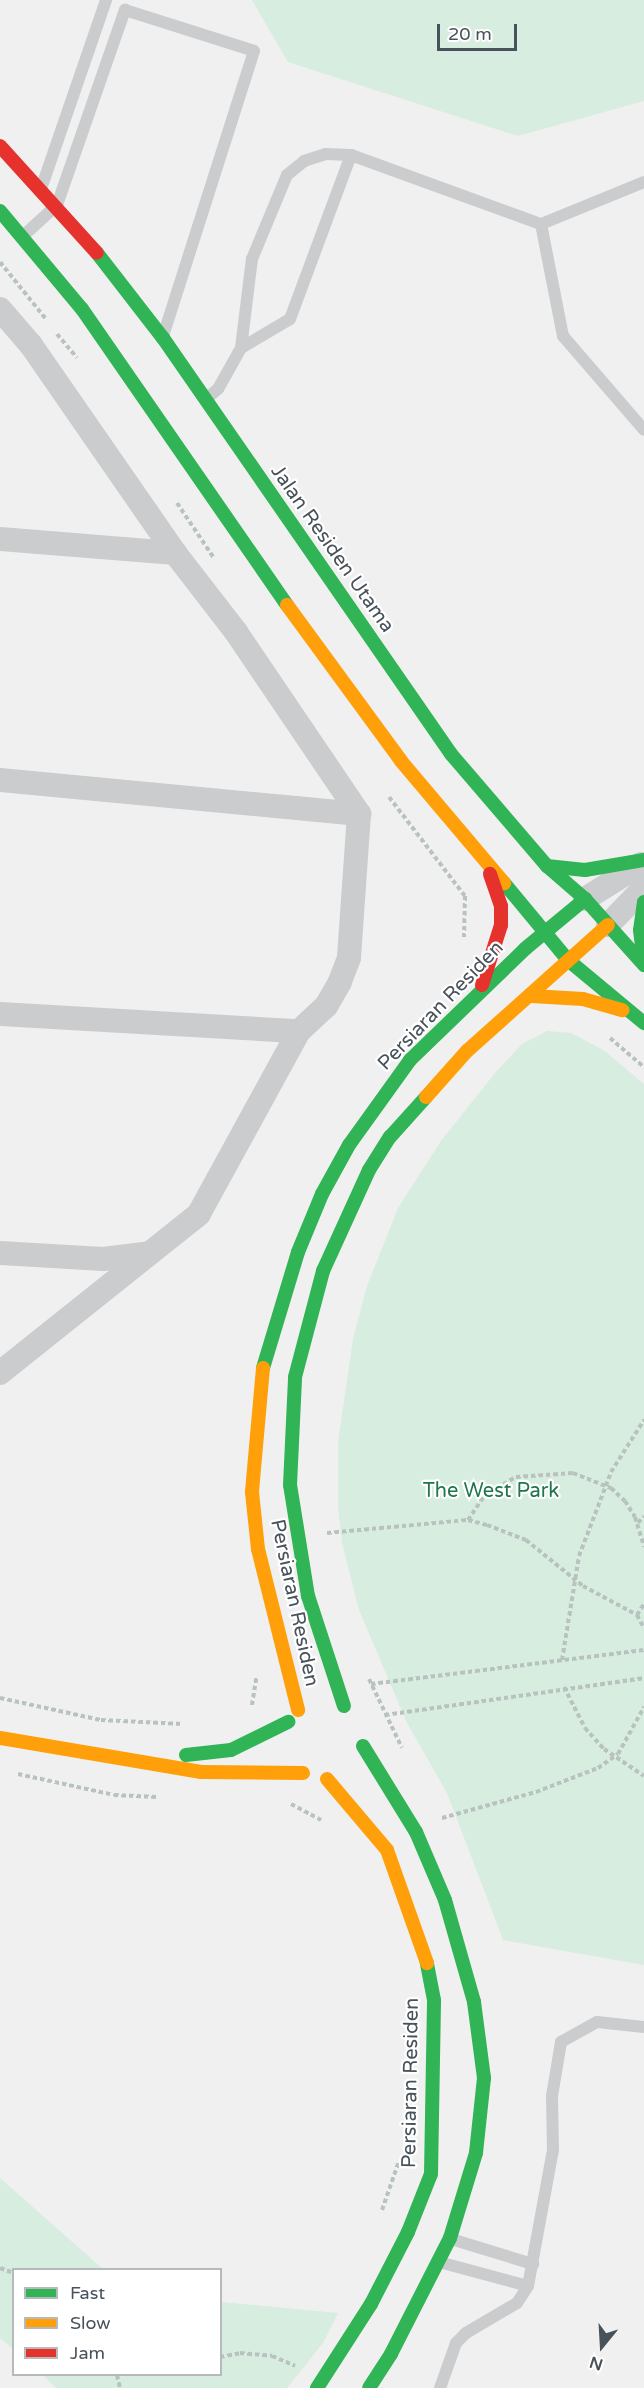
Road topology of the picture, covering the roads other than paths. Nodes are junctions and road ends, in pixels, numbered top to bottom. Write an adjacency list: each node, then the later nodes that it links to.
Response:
1 (106, 0): 5 (lane)
2 (0, 146): 5 (street, Jalan Residen Utama)
3 (351, 155): 8 (lane); 12 (lane); 12 (lane)
4 (644, 183): 8 (lane)
5 (41, 189): 6 (street, Jalan Residen Utama)
6 (57, 206): 9 (lane); 11 (street, Jalan Residen Utama); 11 (lane)
7 (0, 211): 9 (street)
8 (541, 224): 14 (lane)
9 (23, 236): 20 (street)
10 (0, 309): 16 (street)
11 (163, 338): 13 (street, Jalan Residen Utama)
12 (241, 348): 13 (lane)
13 (200, 403): 21 (street, Jalan Residen Utama)
14 (644, 430)
15 (0, 539): 16 (street)
16 (175, 554): 18 (street)
17 (0, 780): 18 (street)
18 (359, 814): 34 (street)
19 (644, 861): 21 (street); 23 (street)
20 (488, 865): 26 (street); 29 (street)
21 (547, 867): 23 (street, Jalan Residen Utama)
22 (644, 888): 25 (street)
23 (585, 899): 25 (street, Jalan Residen Utama); 26 (street, Persiaran Residen)
24 (644, 902): 28 (street)
25 (608, 925): 27 (street, Persiaran Residen); 28 (street, Jalan Residen Utama)
26 (543, 933): 27 (street); 29 (street, Persiaran Residen)
27 (568, 960): 30 (street, Persiaran Residen); 31 (street)
28 (644, 963)
29 (479, 992): 39 (street, Persiaran Residen)
30 (532, 996): 31 (street); 38 (street, Persiaran Residen)
31 (633, 1013): 33 (street)
32 (0, 1014): 34 (street)
33 (644, 1023)
34 (299, 1031): 35 (street)
35 (151, 1252): 36 (street); 37 (street)
36 (0, 1253)
37 (0, 1373)
38 (344, 1706): 39 (street); 40 (street)
39 (298, 1710): 41 (street)
40 (356, 1716)
41 (288, 1722): 45 (street); 46 (street)
42 (362, 1731): 44 (street)
43 (0, 1738): 45 (street)
44 (363, 1746): 47 (street); 49 (street)
45 (146, 1764): 46 (street)
46 (303, 1773): 47 (street)
47 (327, 1779): 53 (street, Persiaran Residen)
48 (644, 2027): 51 (lane)
49 (450, 2238): 50 (street); 51 (lane)
50 (439, 2262): 52 (lane); 54 (street)
51 (533, 2264): 52 (lane)
52 (528, 2286): 55 (lane)
53 (317, 2388)
54 (369, 2388)
55 (441, 2388)

